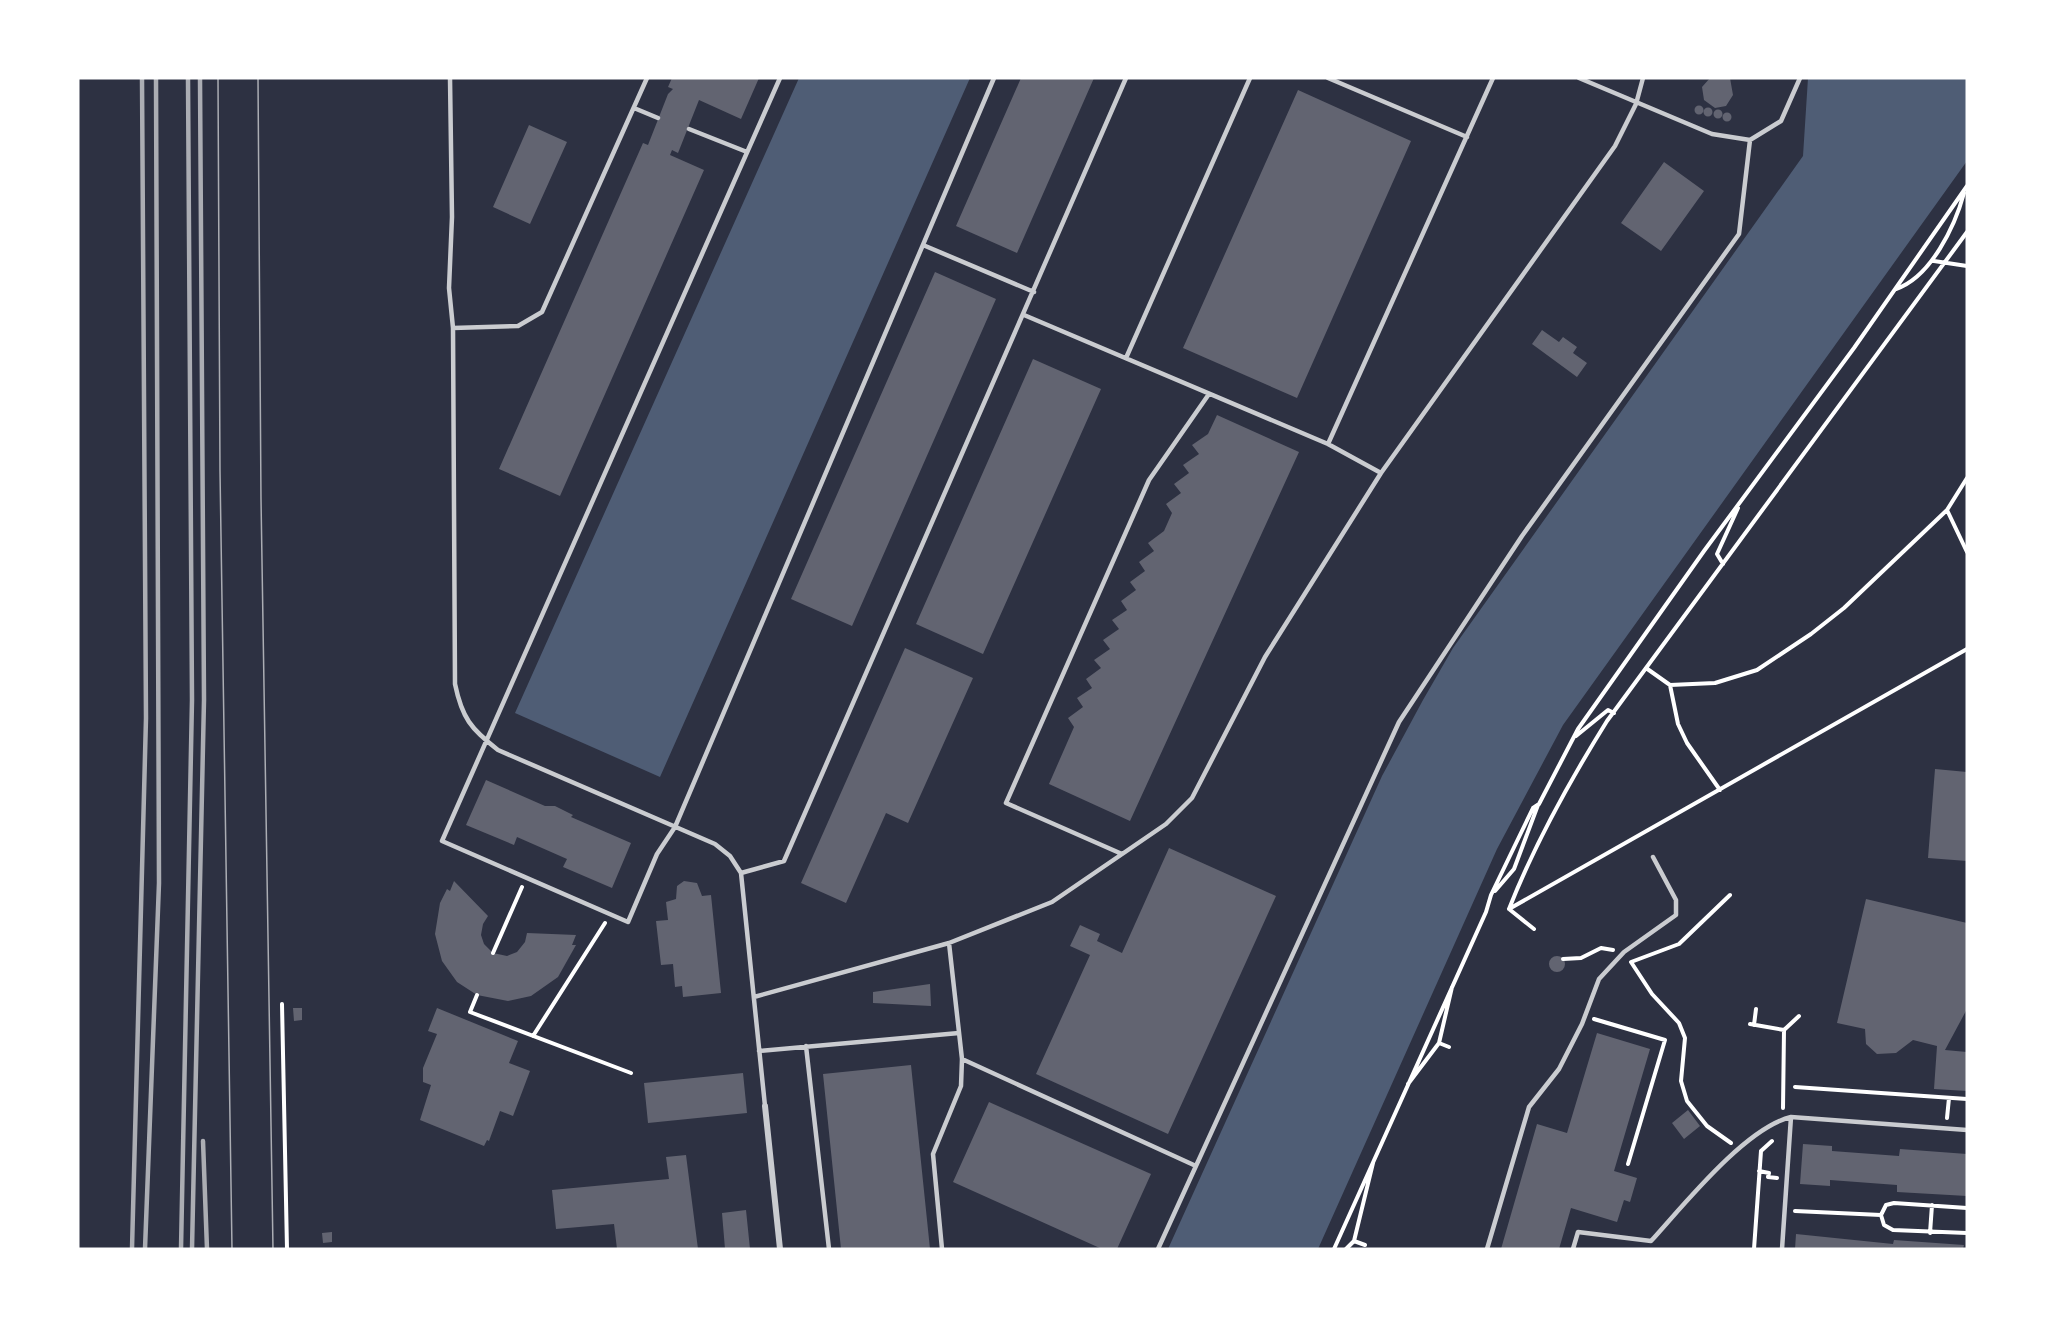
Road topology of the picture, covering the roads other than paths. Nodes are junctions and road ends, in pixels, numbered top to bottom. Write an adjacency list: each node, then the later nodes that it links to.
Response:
1 (450, 78): 22 (lane)
2 (647, 78): 13 (lane)
3 (780, 78): 18 (lane)
4 (994, 78): 19 (lane)
5 (1126, 78): 20 (lane)
6 (1250, 78): 23 (lane)
7 (1328, 78): 16 (lane)
8 (1493, 78): 16 (lane)
9 (1579, 78): 12 (lane)
10 (1643, 78): 12 (lane)
11 (1800, 78): 17 (lane)
12 (1636, 104): 17 (lane); 26 (lane)
13 (634, 108): 14 (lane); 22 (lane)
14 (658, 118)
15 (689, 129): 18 (lane)
16 (1467, 137): 25 (lane)
17 (1750, 141): 41 (lane)
18 (747, 152): 27 (lane)
19 (923, 245): 20 (lane); 28 (lane)
20 (1034, 292): 21 (lane)
21 (1024, 315): 23 (lane); 31 (lane)
22 (453, 328): 27 (lane)
23 (1126, 358): 24 (lane)
24 (1209, 394): 25 (lane); 29 (lane)
25 (1328, 444): 26 (lane)
26 (1381, 473): 29 (lane)
27 (485, 740): 28 (lane); 28 (lane)
28 (675, 827): 31 (lane)
29 (1122, 854): 32 (lane)
30 (1653, 857): 46 (lane)
31 (741, 873): 33 (lane)
32 (949, 943): 33 (lane); 34 (lane)
33 (754, 998): 36 (lane)
34 (959, 1034): 35 (lane); 37 (lane)
35 (806, 1046): 36 (lane); 43 (lane)
36 (759, 1051): 38 (lane)
37 (962, 1059): 41 (lane); 44 (lane)
38 (765, 1106): 42 (street)
39 (1791, 1117): 40 (lane); 47 (lane); 48 (lane)
40 (1967, 1130)
41 (1196, 1166): 45 (lane)
42 (780, 1249)
43 (829, 1249)
44 (942, 1249)
45 (1158, 1249)
46 (1487, 1249)
47 (1573, 1249)
48 (1782, 1249)

